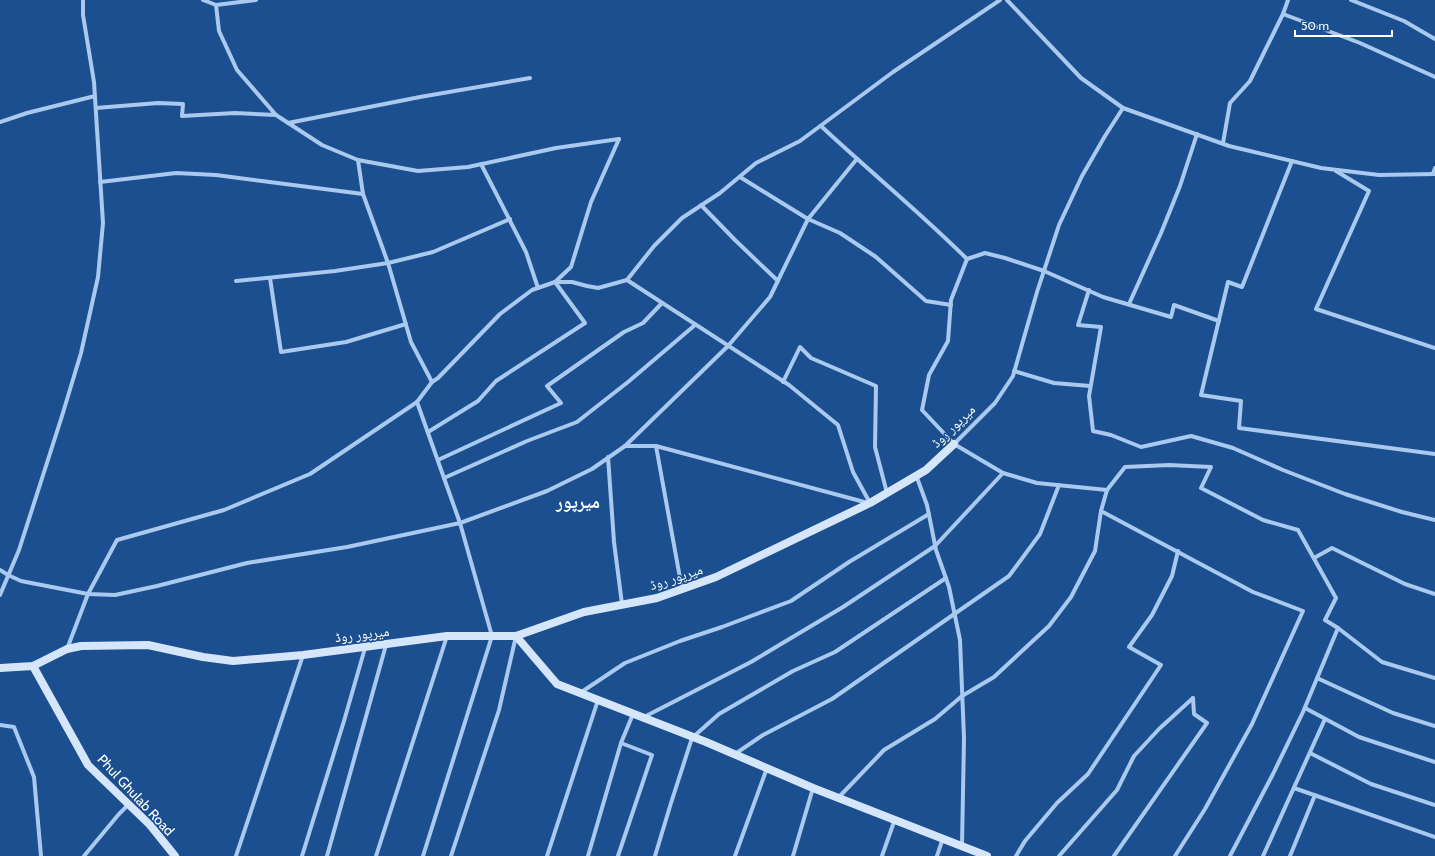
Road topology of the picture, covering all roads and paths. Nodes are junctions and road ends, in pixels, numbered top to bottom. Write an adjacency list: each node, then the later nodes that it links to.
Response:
1 (83, 0): 13 (street)
2 (203, 0): 8 (street)
3 (256, 0): 8 (street)
4 (1000, 0): 19 (street)
5 (1007, 0): 15 (street)
6 (1288, 0): 9 (street)
7 (1352, 0): 10 (street)
8 (216, 5): 16 (street)
9 (1283, 14): 11 (street); 21 (street)
10 (1435, 39)
11 (1435, 77)
12 (530, 78): 18 (street)
13 (95, 96): 14 (street); 17 (street)
14 (96, 108): 16 (street); 30 (street)
15 (1122, 108): 20 (street); 37 (street, میرپور روڈ)
16 (276, 115): 18 (street)
17 (0, 122)
18 (288, 123): 22 (street)
19 (821, 126): 23 (street); 29 (street)
20 (1197, 134): 21 (street); 46 (street)
21 (1223, 143): 24 (street)
22 (358, 160): 25 (street); 31 (street)
23 (856, 160): 34 (street); 35 (street)
24 (1292, 161): 27 (street); 48 (street)
25 (481, 164): 33 (street); 42 (street)
26 (1435, 168): 28 (street)
27 (1335, 170): 28 (street); 52 (street)
28 (1434, 174)
29 (740, 176): 32 (street); 34 (street)
30 (100, 182): 31 (street); 80 (street)
31 (363, 194): 36 (street)
32 (701, 205): 39 (street); 41 (street)
33 (510, 219): 36 (street); 43 (street)
34 (808, 219): 41 (street); 47 (street)
35 (967, 258): 37 (street); 47 (street)
36 (388, 263): 38 (street); 49 (street)
37 (1044, 271): 44 (street); 53 (street, میرپور روڈ)
38 (270, 278): 40 (street); 49 (street)
39 (627, 280): 42 (street); 45 (street)
40 (236, 281)
41 (778, 281): 51 (street)
42 (555, 282): 43 (street); 58 (street)
43 (538, 288): 54 (street)
44 (1089, 290): 46 (street); 56 (street)
45 (662, 303): 50 (street); 64 (street)
46 (1129, 304): 48 (street)
47 (951, 305): 59 (street)
48 (1219, 320): 62 (street)
49 (406, 324): 54 (street)
50 (695, 325): 51 (street); 67 (street)
51 (728, 346): 55 (street); 60 (street)
52 (1435, 348)
53 (1014, 371): 56 (street); 59 (street, میرپور روڈ)
54 (432, 382): 57 (street)
55 (783, 382): 70 (street); 71 (street)
56 (1090, 386): 74 (street)
57 (417, 402): 58 (street); 83 (street)
58 (428, 432): 64 (street)
59 (954, 444): 65 (street); 66 (street, میرپور روڈ)
60 (625, 446): 61 (street); 63 (street)
61 (656, 446): 71 (street); 82 (street)
62 (1435, 454)
63 (608, 457): 75 (street); 86 (street)
64 (438, 460): 67 (street)
65 (1003, 473): 68 (street); 76 (street)
66 (916, 475): 70 (street, میرپور روڈ); 73 (street)
67 (444, 478): 75 (street)
68 (1059, 485): 69 (street); 87 (street)
69 (1107, 490): 72 (street); 78 (street)
70 (888, 493): 71 (street, میرپور روڈ)
71 (870, 503): 82 (street, میرپور روڈ)
72 (1101, 511): 77 (street); 101 (street)
73 (929, 514): 76 (street); 100 (street)
74 (1435, 520)
75 (460, 523): 83 (street); 90 (street)
76 (935, 546): 81 (street); 105 (street)
77 (1178, 551): 144 (street); 147 (street)
78 (1314, 558): 84 (street); 88 (street)
79 (0, 570): 80 (street)
80 (8, 575): 83 (street); 85 (street)
81 (946, 578): 87 (street); 109 (street)
82 (682, 589): 86 (street, میرپور روڈ)
83 (88, 594): 94 (street)
84 (1435, 594)
85 (0, 595)
86 (622, 604): 91 (street, میرپور روڈ)
87 (955, 614): 101 (street); 112 (street)
88 (1338, 628): 98 (street); 99 (street)
89 (447, 636): 90 (street, میرپور روڈ); 92 (street, میرپور روڈ); 132 (street)
90 (492, 636): 91 (street, میرپور روڈ); 133 (street)
91 (516, 636): 100 (street); 134 (street)
92 (386, 644): 93 (street, میرپور روڈ); 131 (street)
93 (365, 647): 95 (street, میرپور روڈ); 130 (street)
94 (67, 649): 95 (street, میرپور روڈ); 96 (street, میرپور روڈ)
95 (303, 655): 129 (street)
96 (33, 666): 97 (street, میرپور روڈ); 119 (street, Phul Ghulab Road)
97 (0, 668)
98 (1317, 678): 103 (street); 108 (street)
99 (1435, 678)
100 (579, 693): 102 (street)
101 (962, 696): 118 (street); 124 (street)
102 (598, 700): 104 (street); 135 (street)
103 (1305, 708): 106 (street); 148 (street)
104 (633, 714): 105 (street); 110 (street)
105 (643, 718): 109 (street)
106 (1325, 719): 111 (street); 113 (street)
107 (0, 725): 126 (street)
108 (1435, 726)
109 (692, 738): 112 (street); 138 (street)
110 (621, 743): 136 (street); 137 (street)
111 (1310, 753): 116 (street); 120 (street)
112 (735, 754): 114 (street)
113 (1435, 762)
114 (767, 768): 115 (street); 139 (street)
115 (814, 788): 118 (street); 140 (street)
116 (1294, 788): 117 (street); 149 (street)
117 (1315, 795): 122 (street); 150 (street)
118 (839, 797): 121 (street)
119 (129, 804): 127 (street); 128 (street, Phul Ghulab Road)
120 (1435, 805)
121 (895, 819): 123 (street); 141 (street)
122 (1435, 837)
123 (943, 838): 124 (street); 142 (street)
124 (962, 846): 125 (street)
125 (973, 854): 143 (street)
126 (41, 856)
127 (84, 856)
128 (175, 856)
129 (236, 856)
130 (302, 856)
131 (327, 856)
132 (376, 856)
133 (423, 856)
134 (451, 856)
135 (547, 856)
136 (588, 856)
137 (618, 856)
138 (655, 856)
139 (735, 856)
140 (794, 856)
141 (882, 856)
142 (936, 856)
143 (987, 856)
144 (1016, 856)
145 (1059, 856): 146 (street)
146 (1114, 856)
147 (1175, 856)
148 (1230, 856)
149 (1263, 856)
150 (1290, 856)

